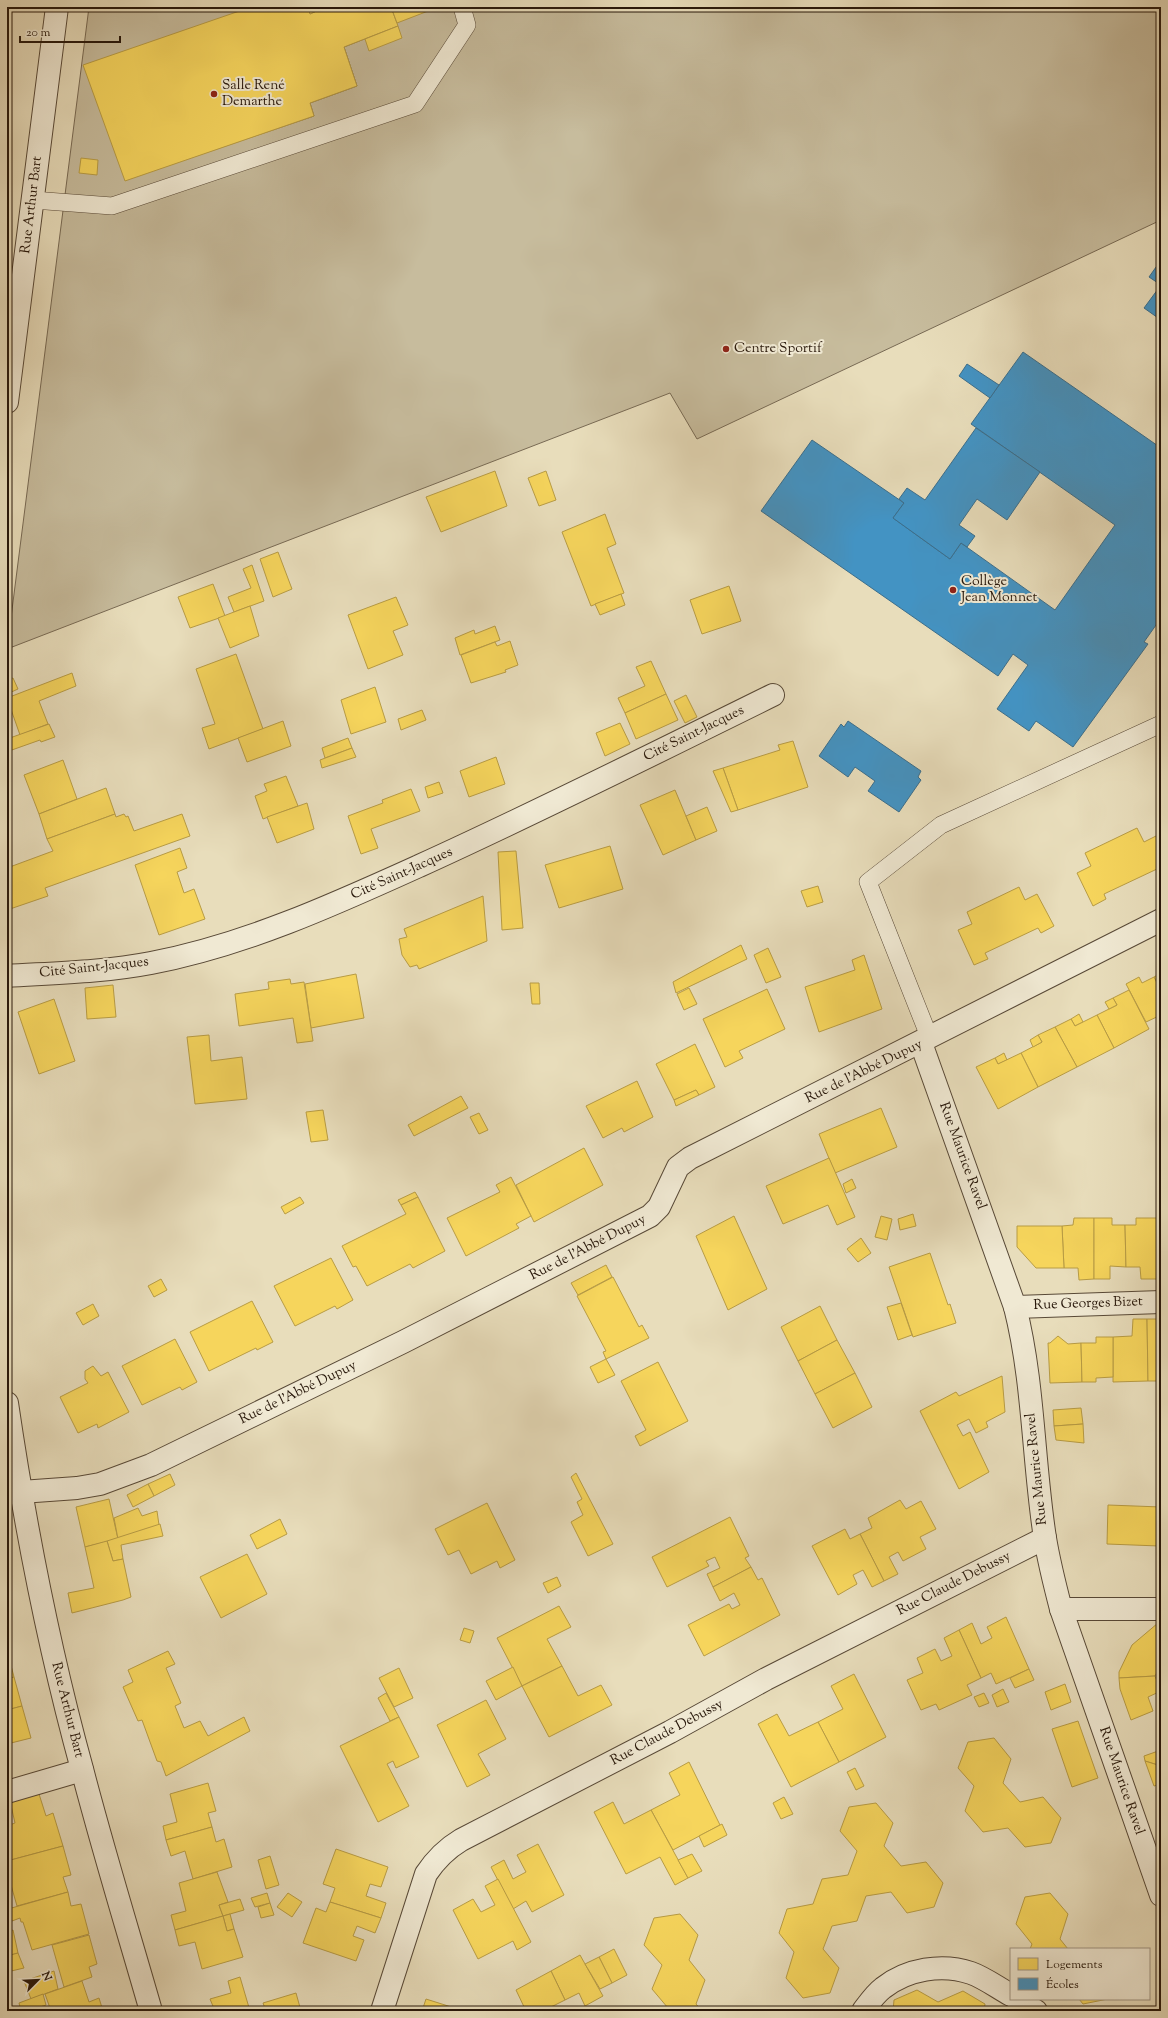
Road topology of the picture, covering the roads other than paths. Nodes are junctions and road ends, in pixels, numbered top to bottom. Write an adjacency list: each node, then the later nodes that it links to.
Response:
1 (57, 7): 3 (street, Rue Arthur Bart)
2 (462, 7): 3 (lane)
3 (32, 200): 4 (street, Rue Arthur Bart)
4 (7, 402)
5 (772, 694): 8 (street, Cité Saint-Jacques)
6 (1161, 724): 9 (lane)
7 (1161, 920): 9 (street, Rue de l'Abbé Dupuy)
8 (7, 976)
9 (926, 1041): 11 (street, Rue Maurice Ravel); 13 (street, Rue de l'Abbé Dupuy)
10 (1161, 1302): 11 (street, Rue Georges Bizet)
11 (1015, 1307): 14 (street, Rue Maurice Ravel)
12 (8, 1413): 13 (street, Rue Arthur Bart)
13 (21, 1492): 17 (street, Rue Arthur Bart)
14 (1045, 1538): 15 (street, Rue Maurice Ravel); 23 (street, Rue Claude Debussy)
15 (1061, 1609): 16 (street); 19 (street, Rue Maurice Ravel)
16 (1161, 1609)
17 (82, 1770): 18 (street); 22 (street, Rue Arthur Bart)
18 (7, 1792)
19 (1161, 1894)
20 (1010, 1995): 24 (street)
21 (1019, 2000): 25 (street)
22 (151, 2011)
23 (382, 2011)
24 (863, 2011)
25 (1036, 2011)

